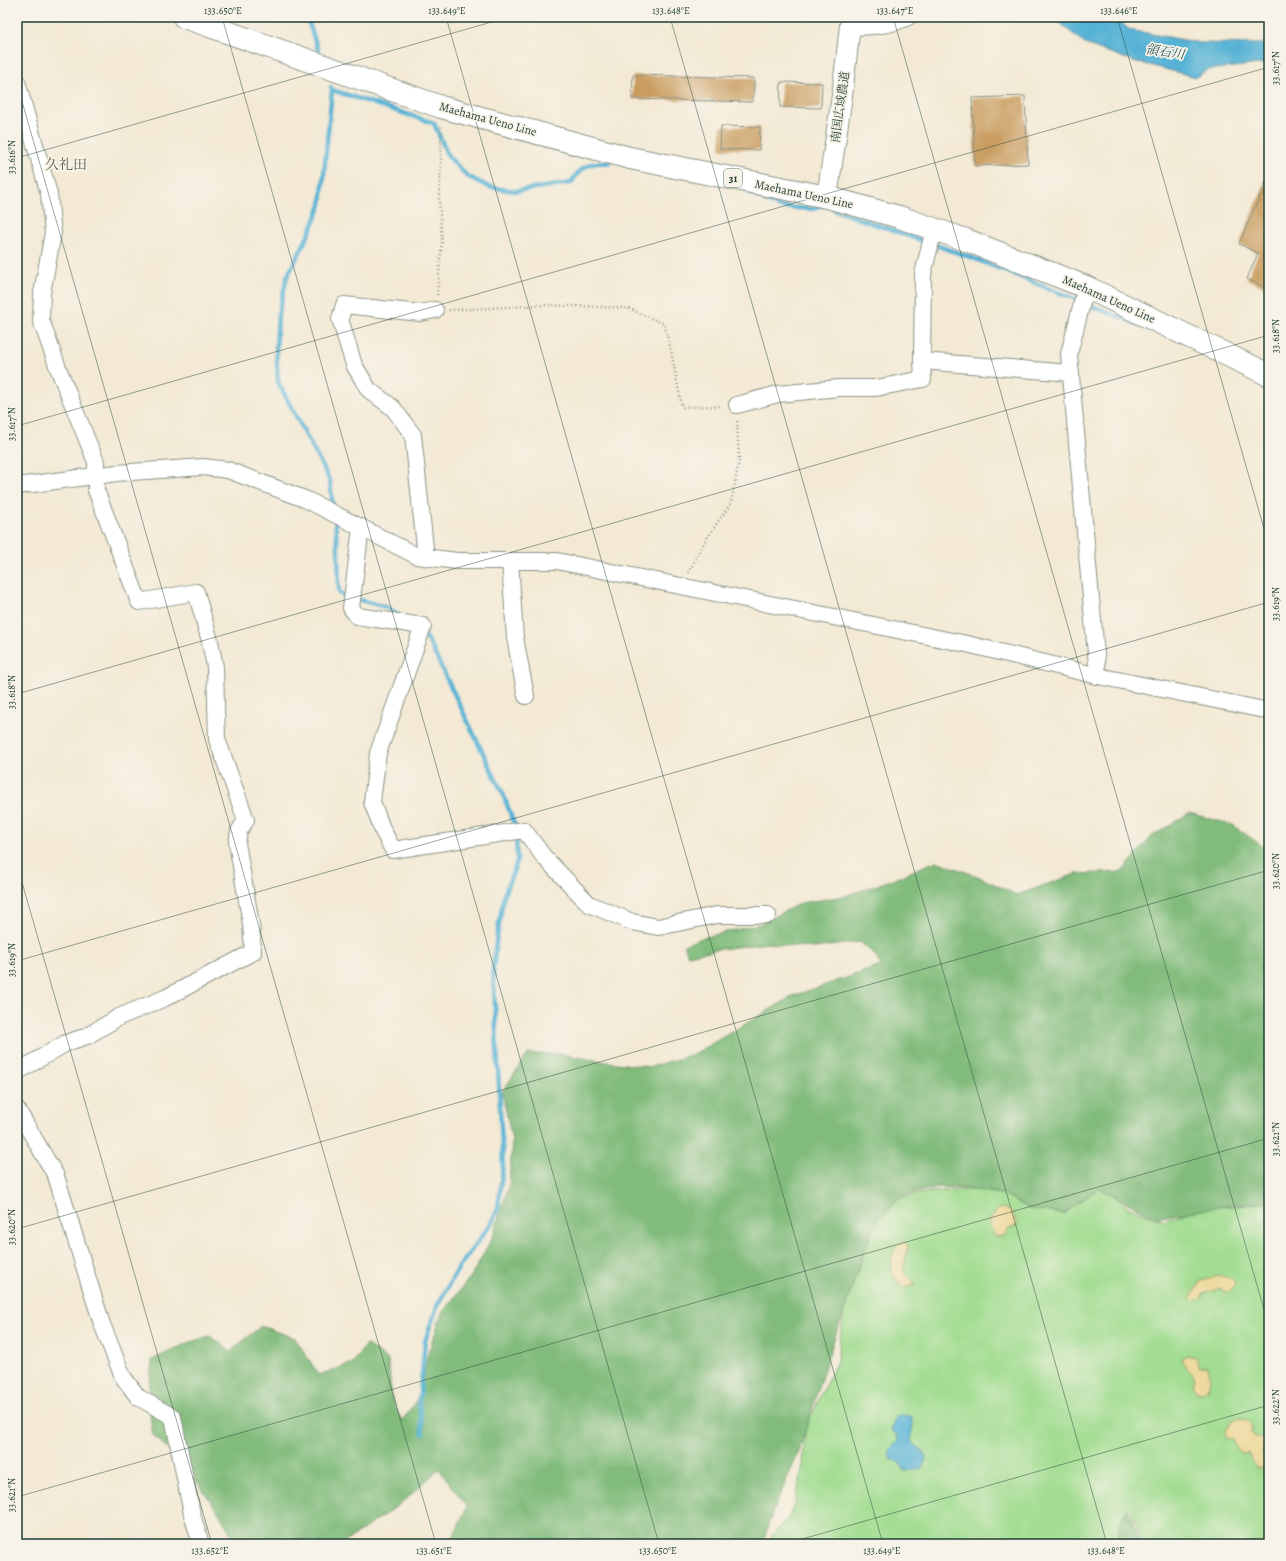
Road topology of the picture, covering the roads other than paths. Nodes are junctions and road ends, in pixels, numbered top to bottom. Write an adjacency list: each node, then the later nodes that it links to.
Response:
1 (184, 17): 5 (main road, Maehama Ueno Line / 31)
2 (908, 17): 3 (street)
3 (851, 22): 5 (street, 南国広域農道)
4 (17, 82): 13 (street)
5 (827, 197): 6 (main road, Maehama Ueno Line / 31)
6 (934, 229): 7 (main road, Maehama Ueno Line / 31); 9 (street)
7 (1086, 287): 10 (street); 11 (main road, Maehama Ueno Line / 31)
8 (435, 310): 16 (street)
9 (922, 361): 10 (street); 12 (street)
10 (1071, 373): 18 (street)
11 (1269, 376)
12 (737, 405)
13 (96, 476): 14 (street); 15 (street); 22 (street)
14 (17, 486)
15 (361, 527): 16 (street); 21 (street)
16 (426, 557): 17 (street)
17 (510, 561): 18 (street); 19 (street)
18 (1098, 676): 20 (street)
19 (526, 696)
20 (1269, 711)
21 (768, 915)
22 (17, 1072)
23 (17, 1109): 24 (street)
24 (201, 1544)

